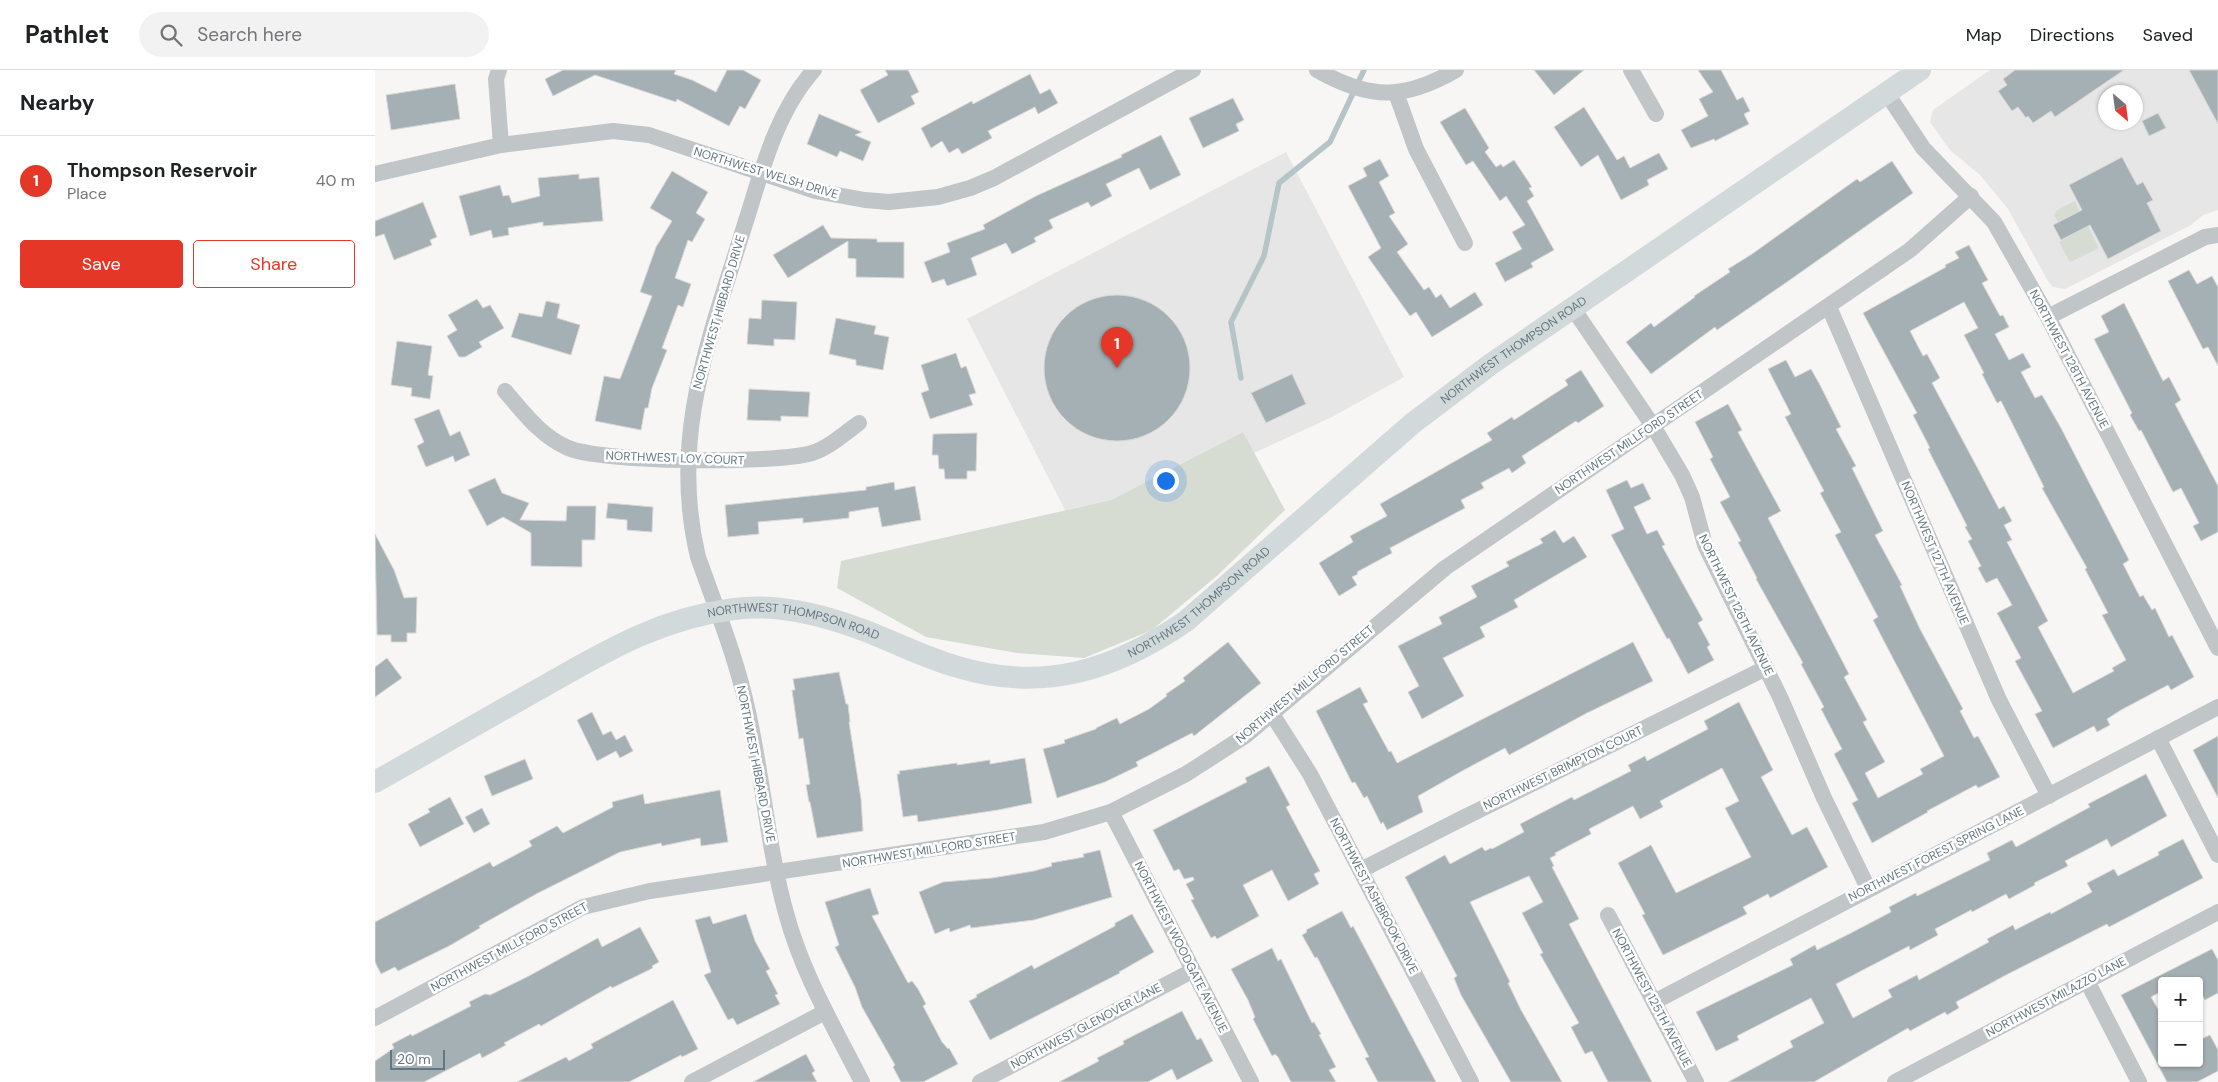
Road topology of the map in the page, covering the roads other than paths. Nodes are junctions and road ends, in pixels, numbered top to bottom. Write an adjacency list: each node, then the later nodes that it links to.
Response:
1 (499, 70): 11 (street)
2 (814, 70): 13 (street, NORTHWEST HIBBARD DRIVE)
3 (1193, 70): 13 (street, NORTHWEST WELSH DRIVE)
4 (1317, 70): 9 (street)
5 (1456, 70): 9 (street)
6 (1631, 70): 10 (street)
7 (1920, 70): 8 (street, NORTHWEST THOMPSON ROAD)
8 (1886, 92): 14 (street, NORTHWEST 128TH AVENUE); 18 (street, NORTHWEST THOMPSON ROAD)
9 (1396, 93): 16 (street)
10 (1656, 114)
11 (501, 145): 12 (street, NORTHWEST WELSH DRIVE); 13 (street, NORTHWEST WELSH DRIVE)
12 (375, 174)
13 (761, 174): 23 (street, NORTHWEST HIBBARD DRIVE)
14 (1971, 196): 17 (street, NORTHWEST MILLFORD STREET); 19 (street, NORTHWEST 128TH AVENUE)
15 (2218, 235): 19 (street)
16 (1465, 243)
17 (1829, 307): 22 (street, NORTHWEST MILLFORD STREET); 31 (street, NORTHWEST 127TH AVENUE)
18 (1572, 308): 22 (street, NORTHWEST 126TH AVENUE); 24 (street, NORTHWEST THOMPSON ROAD)
19 (2048, 317): 25 (street, NORTHWEST 128TH AVENUE)
20 (505, 391): 23 (street, NORTHWEST LOY COURT)
21 (859, 423): 23 (street, NORTHWEST LOY COURT)
22 (1653, 426): 26 (street, NORTHWEST 126TH AVENUE); 28 (street, NORTHWEST MILLFORD STREET)
23 (688, 459): 24 (street, NORTHWEST HIBBARD DRIVE)
24 (717, 612): 30 (street, NORTHWEST THOMPSON ROAD); 35 (street, NORTHWEST HIBBARD DRIVE)
25 (2218, 648)
26 (1766, 668): 34 (street, NORTHWEST BRIMPTON COURT); 36 (street, NORTHWEST 126TH AVENUE)
27 (2218, 707): 29 (street, NORTHWEST FOREST SPRING LANE)
28 (1272, 714): 32 (street, NORTHWEST MILLFORD STREET); 34 (street, NORTHWEST ASHBROOK DRIVE)
29 (2159, 738): 31 (street, NORTHWEST FOREST SPRING LANE); 33 (street)
30 (375, 782)
31 (2049, 796): 36 (street, NORTHWEST FOREST SPRING LANE)
32 (1111, 812): 35 (street, NORTHWEST MILLFORD STREET); 39 (street, NORTHWEST WOODGATE AVENUE)
33 (2218, 854)
34 (1361, 870): 48 (street, NORTHWEST ASHBROOK DRIVE)
35 (777, 874): 42 (street, NORTHWEST HIBBARD DRIVE); 43 (street, NORTHWEST MILLFORD STREET)
36 (1868, 888): 41 (street, NORTHWEST FOREST SPRING LANE)
37 (2218, 912): 40 (street, NORTHWEST MILAZZO LANE)
38 (1608, 915): 41 (street, NORTHWEST 125TH AVENUE)
39 (1192, 970): 46 (street, NORTHWEST GLENOVER LANE); 47 (street, NORTHWEST WOODGATE AVENUE)
40 (2087, 981): 50 (street, NORTHWEST MILAZZO LANE); 51 (street)
41 (1654, 1002): 49 (street, NORTHWEST 125TH AVENUE)
42 (825, 1012): 44 (street); 45 (street, NORTHWEST HIBBARD DRIVE)
43 (375, 1018)
44 (692, 1082)
45 (862, 1082)
46 (981, 1082)
47 (1251, 1082)
48 (1471, 1082)
49 (1696, 1082)
50 (1895, 1082)
51 (2139, 1082)

